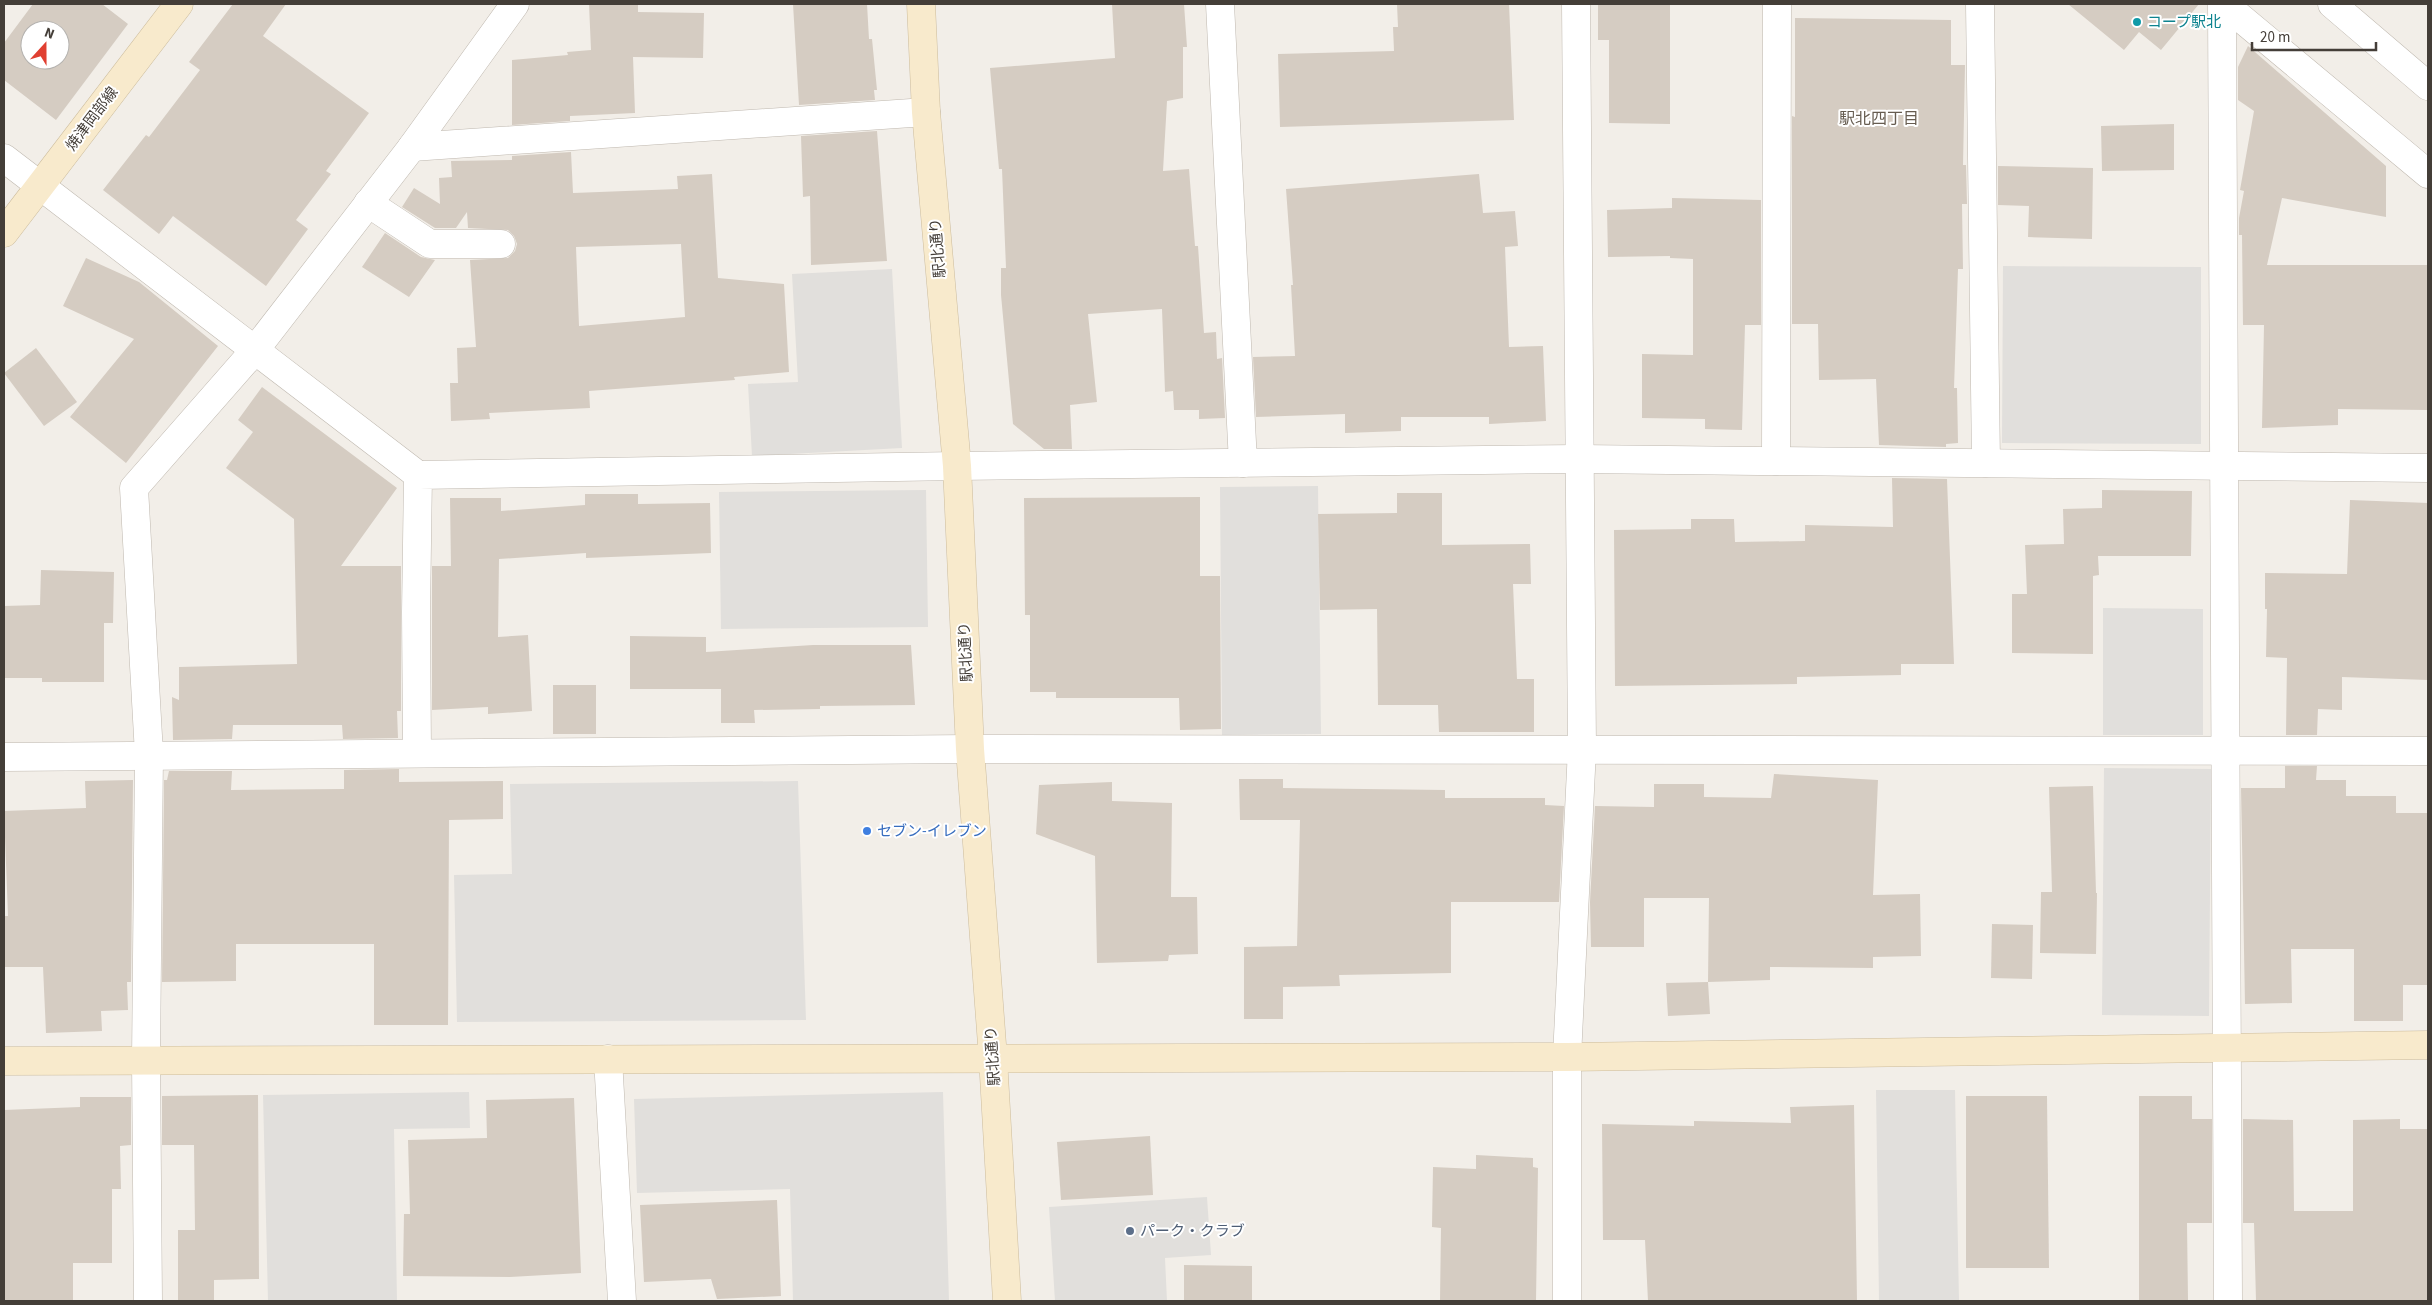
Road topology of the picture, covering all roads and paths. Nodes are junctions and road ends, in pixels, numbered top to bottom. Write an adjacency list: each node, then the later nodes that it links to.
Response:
1 (179, 4): 15 (street, 焼津岡部線)
2 (515, 4): 12 (street)
3 (921, 4): 11 (street, 駅北通り)
4 (1220, 4): 22 (street)
5 (1576, 4): 20 (street)
6 (1777, 4): 21 (street)
7 (1980, 4): 23 (street)
8 (2223, 4): 14 (street); 25 (street)
9 (2332, 4): 10 (street)
10 (2428, 86)
11 (926, 112): 12 (street); 24 (street, 駅北通り)
12 (412, 147): 16 (street)
13 (4, 158): 15 (street)
14 (2428, 174)
15 (40, 186): 17 (street, 焼津岡部線); 19 (street)
16 (368, 203): 18 (street); 19 (street)
17 (4, 233)
18 (501, 244)
19 (255, 350): 27 (street); 33 (street)
20 (1579, 459): 21 (street); 22 (street); 29 (street)
21 (1776, 461): 23 (street)
22 (1243, 463): 24 (street)
23 (1986, 463): 25 (street)
24 (956, 466): 27 (street); 28 (street, 駅北通り)
25 (2225, 466): 26 (street); 30 (street)
26 (2428, 468)
27 (418, 475): 32 (street)
28 (970, 749): 29 (street); 32 (street); 38 (street, 駅北通り)
29 (1582, 749): 30 (street); 37 (street)
30 (2226, 750): 31 (street); 36 (street)
31 (2428, 751)
32 (417, 753): 33 (street)
33 (149, 754): 34 (street); 40 (street)
34 (4, 757)
35 (2428, 1045): 36 (street)
36 (2228, 1046): 37 (street); 46 (street)
37 (1566, 1057): 38 (street); 45 (street)
38 (993, 1058): 39 (street); 44 (street, 駅北通り)
39 (608, 1059): 40 (street); 43 (street)
40 (146, 1060): 41 (street); 42 (street)
41 (4, 1061)
42 (148, 1301)
43 (622, 1301)
44 (1007, 1301)
45 (1567, 1301)
46 (2228, 1301)

